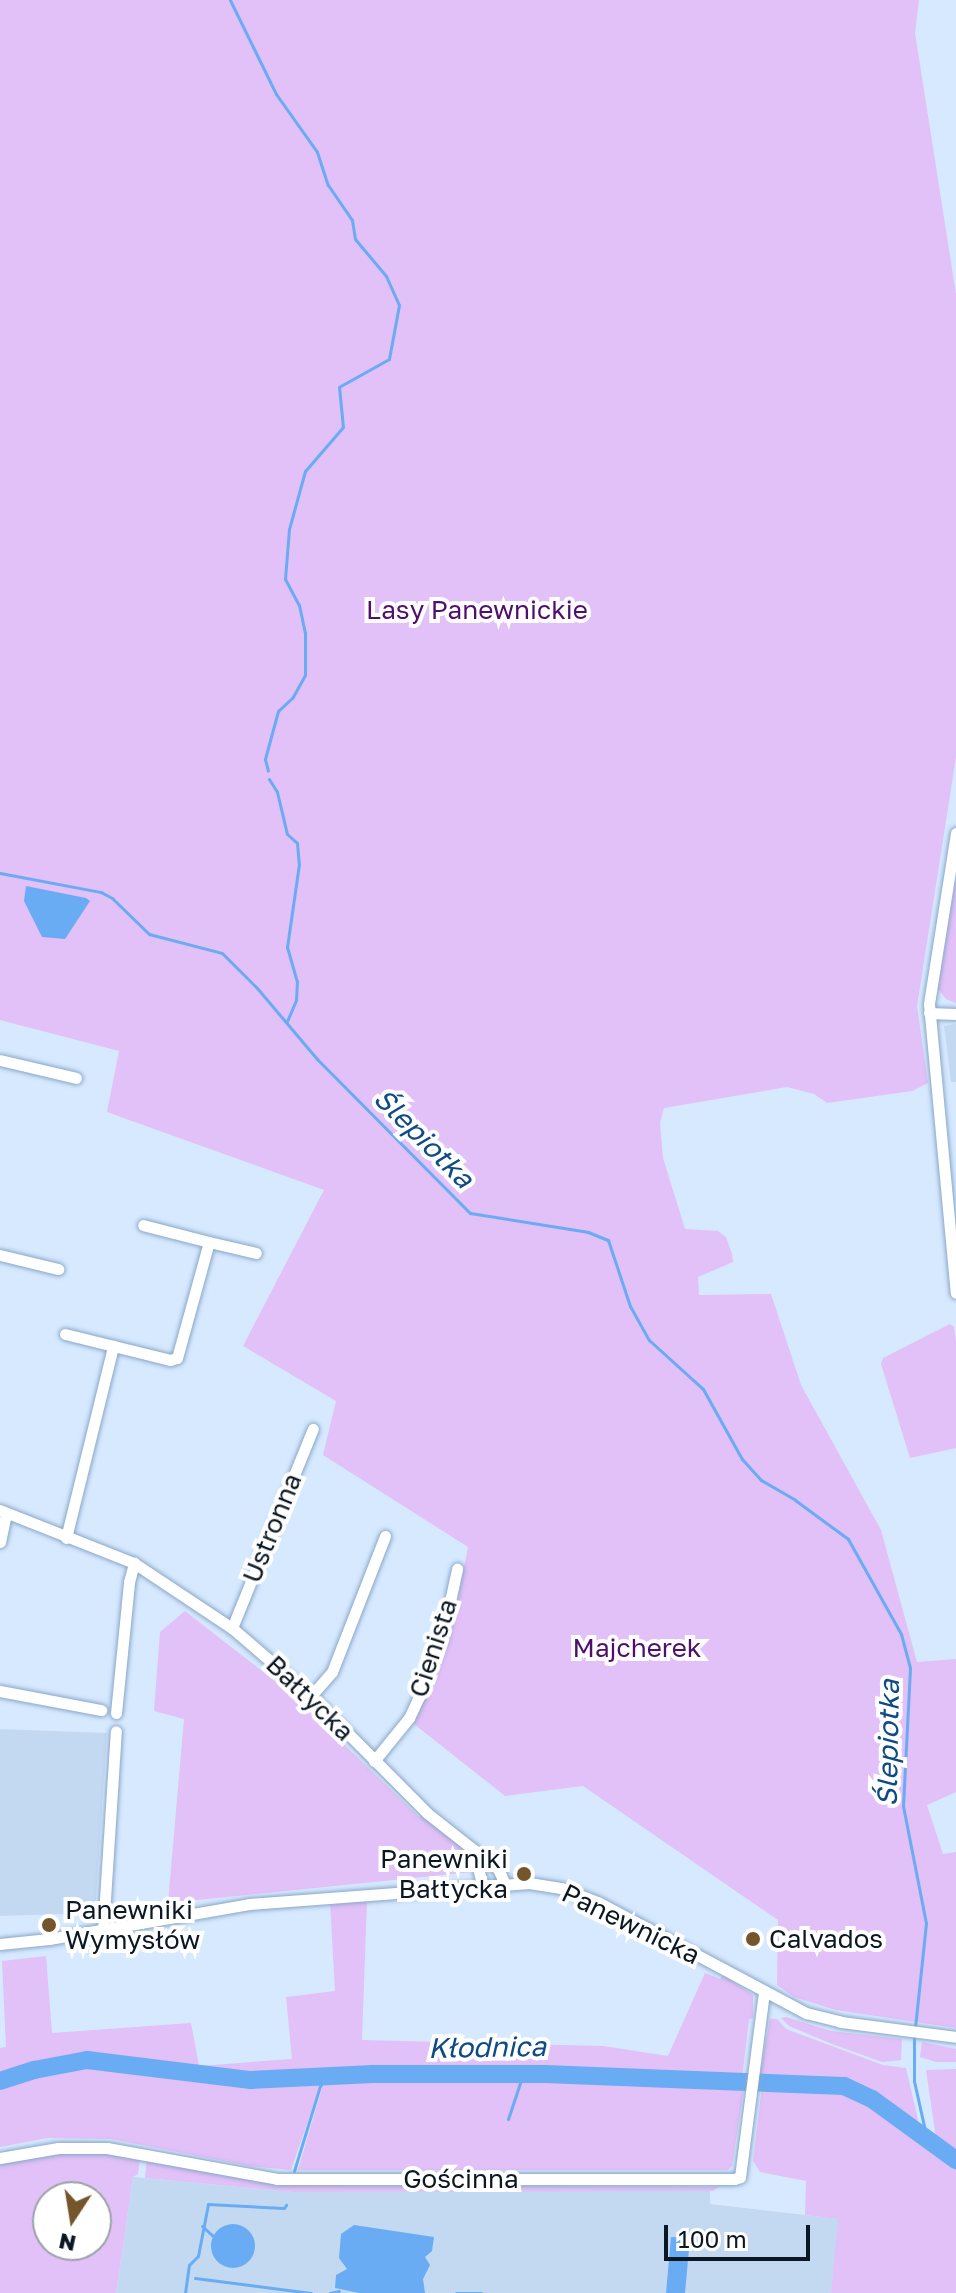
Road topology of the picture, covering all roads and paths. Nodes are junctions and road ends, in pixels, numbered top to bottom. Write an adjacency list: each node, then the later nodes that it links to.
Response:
1 (956, 833): 2 (street)
2 (929, 1013): 3 (street); 11 (street)
3 (956, 1014)
4 (0, 1060): 5 (street)
5 (76, 1078)
6 (143, 1225): 7 (street)
7 (209, 1242): 8 (street); 13 (street)
8 (256, 1253)
9 (0, 1255): 10 (street)
10 (58, 1269)
11 (956, 1293)
12 (65, 1334): 13 (street)
13 (113, 1346): 17 (street)
14 (313, 1429): 21 (street, Ustronna)
15 (3, 1512): 17 (street, Bałtycka); 18 (street, Bałtycka)
16 (385, 1536): 23 (street)
17 (66, 1538): 19 (street, Bałtycka)
18 (0, 1542)
19 (134, 1563): 21 (street, Bałtycka); 25 (street)
20 (457, 1569): 27 (street, Cienista)
21 (232, 1628): 23 (street, Bałtycka)
22 (0, 1691): 24 (street)
23 (311, 1696): 27 (street, Bałtycka)
24 (101, 1710)
25 (116, 1713)
26 (116, 1731): 31 (street)
27 (374, 1761): 28 (street, Bałtycka)
28 (473, 1849): 29 (street, Bałtycka); 30 (street)
29 (505, 1884): 30 (street, Panewnicka); 33 (street, Panewnicka)
30 (482, 1885): 31 (street, Panewnicka)
31 (103, 1930): 32 (street, Panewnicka)
32 (0, 1944)
33 (764, 1992): 34 (street, Panewnicka); 35 (street, Gościnna)
34 (956, 2037)
35 (0, 2158)

